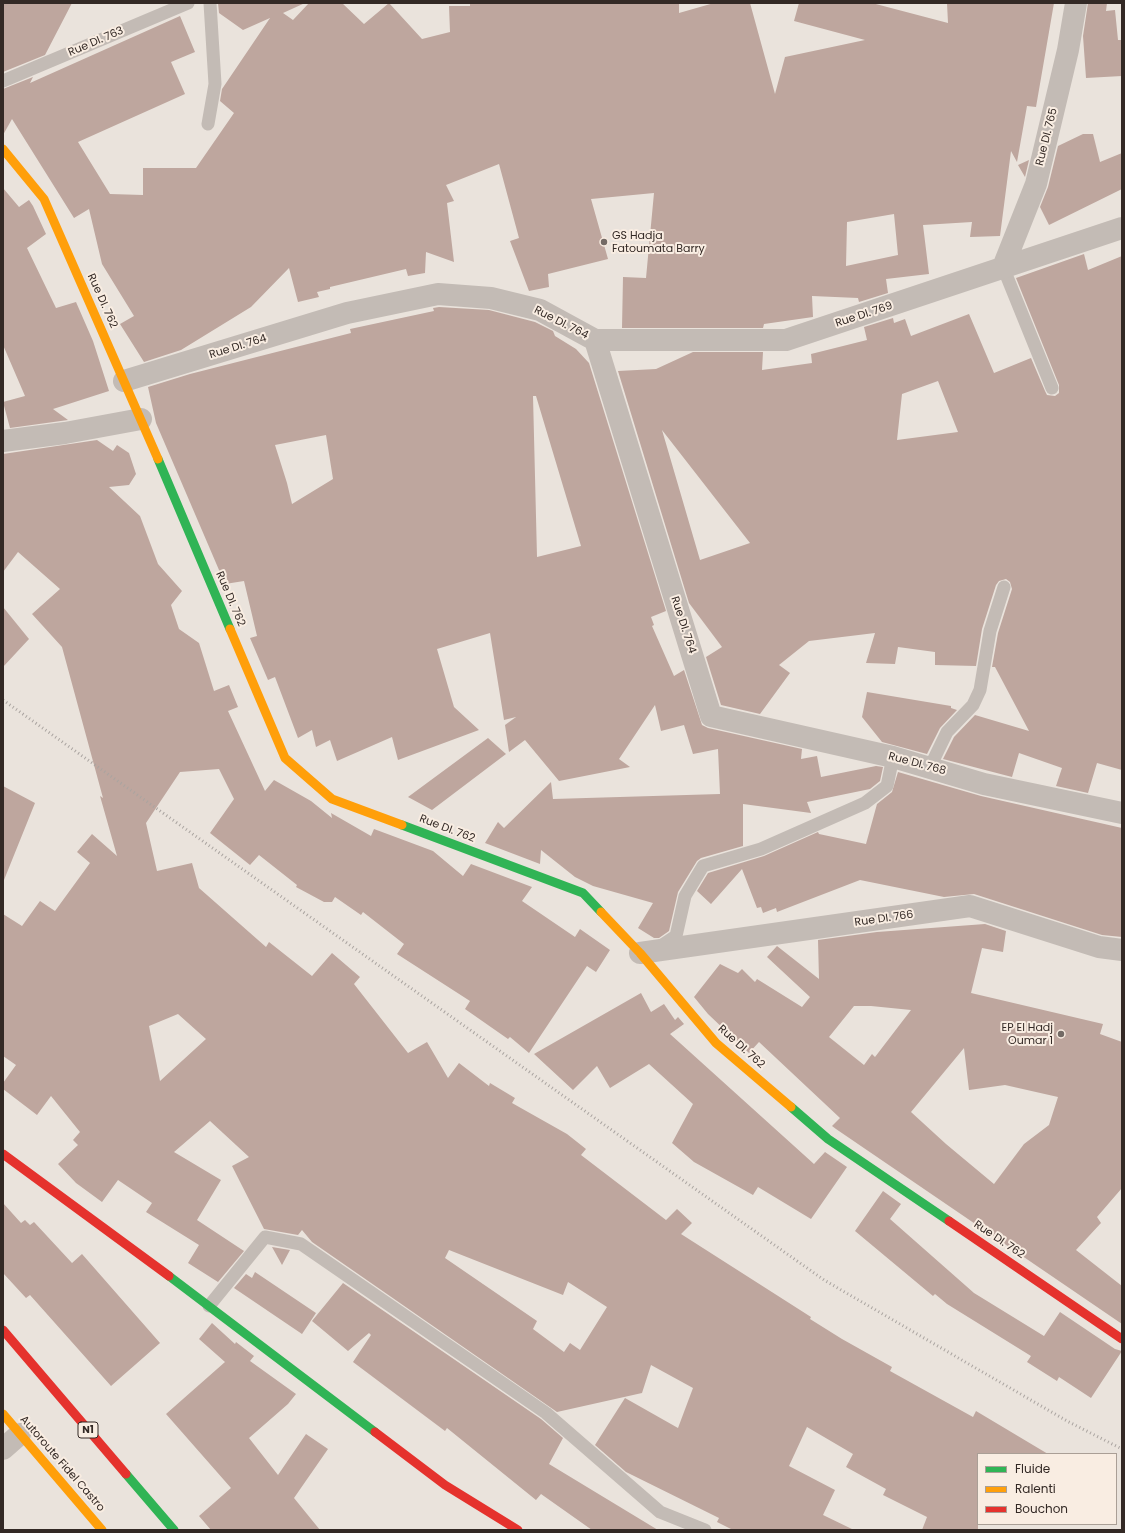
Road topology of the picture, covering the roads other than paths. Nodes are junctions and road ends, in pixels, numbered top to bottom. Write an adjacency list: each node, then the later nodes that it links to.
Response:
1 (188, 3): 4 (lane, Rue DI. 763)
2 (210, 3): 5 (lane)
3 (1076, 3): 8 (street, Rue DI. 765)
4 (3, 81)
5 (208, 124)
6 (3, 149): 10 (main road, Rue DI. 762)
7 (1122, 228): 8 (street, Rue DI. 769)
8 (1003, 267): 9 (street, Rue DI. 769); 11 (lane)
9 (595, 340): 10 (street, Rue DI. 764); 15 (street, Rue DI. 764)
10 (124, 381): 12 (main road, Rue DI. 762)
11 (1052, 388)
12 (140, 419): 13 (street); 20 (main road, Rue DI. 762)
13 (3, 441)
14 (1004, 587): 17 (lane)
15 (711, 716): 16 (street, Rue DI. 768)
16 (893, 757): 17 (street, Rue DI. 768); 20 (lane)
17 (930, 767): 18 (street, Rue DI. 768)
18 (1122, 813)
19 (1122, 950): 20 (street, Rue DI. 766)
20 (640, 953): 24 (main road, Rue DI. 762)
21 (3, 1154): 22 (main road)
22 (209, 1306): 30 (main road); 31 (lane)
23 (3, 1330): 29 (main road, N1)
24 (1122, 1339)
25 (3, 1414): 26 (main road, Autoroute Fidel Castro)
26 (20, 1434): 27 (street); 28 (main road, Autoroute Fidel Castro)
27 (3, 1449)
28 (102, 1530)
29 (174, 1530)
30 (518, 1530)
31 (705, 1530)

